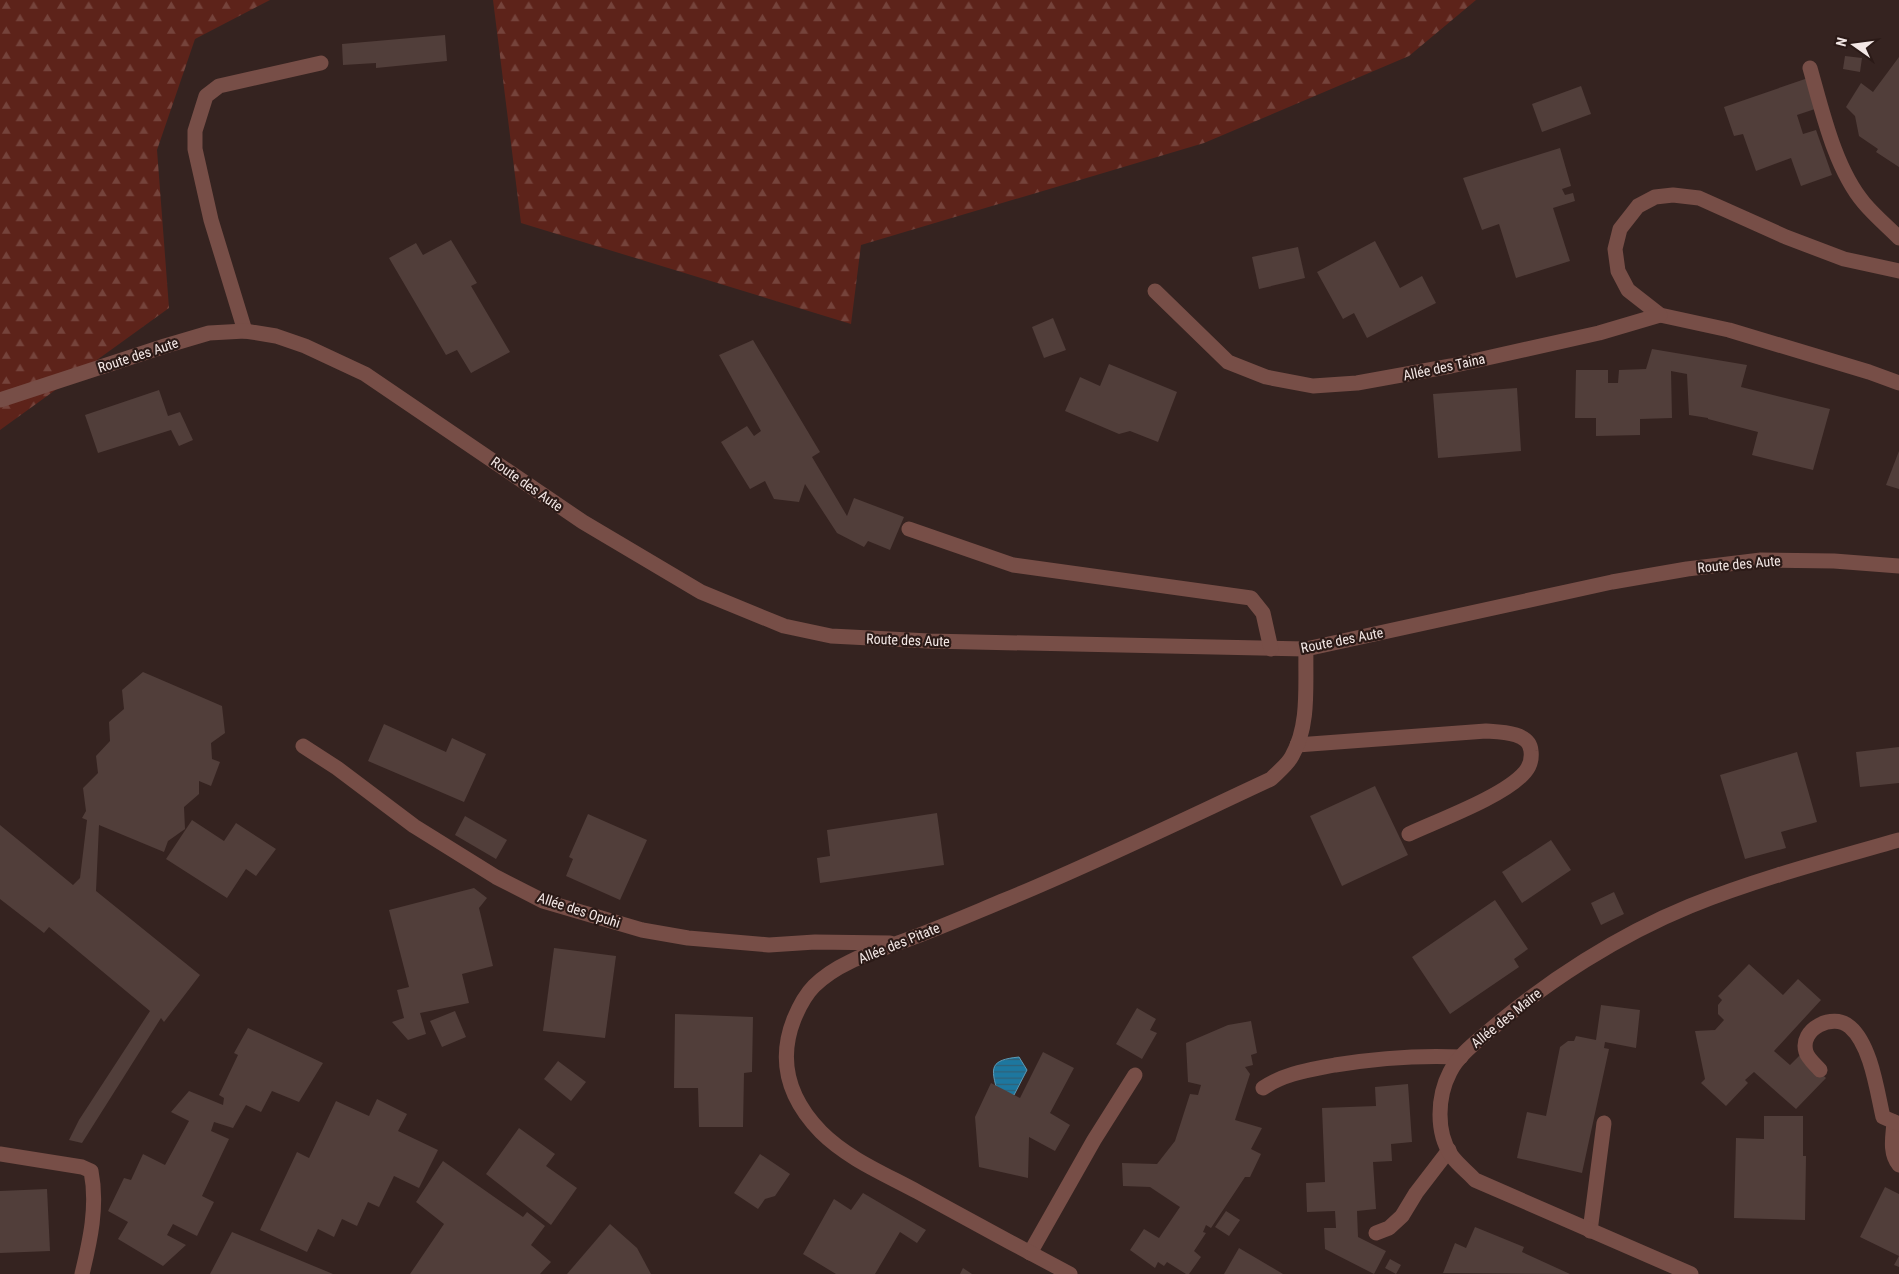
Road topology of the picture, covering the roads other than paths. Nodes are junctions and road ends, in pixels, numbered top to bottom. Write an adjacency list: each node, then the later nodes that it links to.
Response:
1 (321, 62): 7 (street)
2 (1810, 68): 3 (street)
3 (1899, 238)
4 (1899, 271): 6 (street)
5 (1155, 291): 6 (street, Allée des Taina)
6 (1660, 314): 8 (street)
7 (245, 331): 9 (street, Route des Aute); 12 (street, Route des Aute)
8 (1899, 383)
9 (0, 400)
10 (909, 529): 12 (street)
11 (1899, 566): 13 (street, Route des Aute)
12 (1271, 648): 13 (street, Route des Aute)
13 (1306, 649): 14 (street, Allée des Pitate)
14 (1297, 745): 16 (street); 18 (street, Allée des Pitate)
15 (303, 746): 18 (street, Allée des Opuhi)
16 (1409, 834)
17 (1899, 840): 19 (street, Allée des Maire)
18 (899, 943): 30 (street, Allée des Pitate)
19 (1461, 1057): 22 (street); 25 (street, Allée des Maire)
20 (1820, 1070): 23 (street)
21 (1134, 1075): 30 (street)
22 (1263, 1088)
23 (1892, 1121): 27 (street)
24 (1604, 1123): 28 (street)
25 (1449, 1150): 28 (street, Allée des Maire); 29 (street)
26 (0, 1154): 31 (street)
27 (1899, 1166)
28 (1590, 1231): 33 (street, Allée des Maire)
29 (1376, 1233)
30 (1030, 1253): 32 (street, Allée des Pitate)
31 (82, 1274)
32 (1070, 1274)
33 (1691, 1274)

